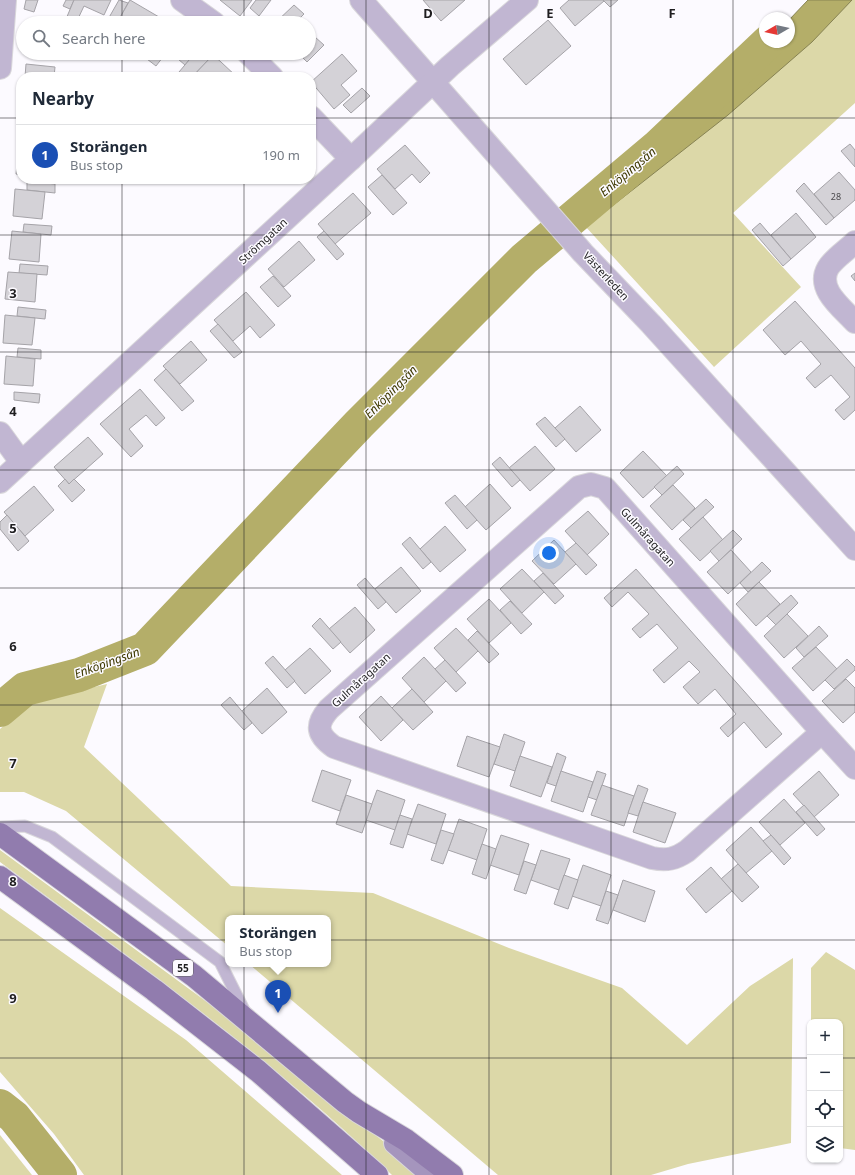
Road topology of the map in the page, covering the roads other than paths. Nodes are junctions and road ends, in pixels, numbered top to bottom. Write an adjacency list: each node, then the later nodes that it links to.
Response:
1 (5, 0): 7 (street)
2 (182, 0): 5 (street)
3 (361, 0): 9 (street, Västerleden)
4 (527, 0): 9 (street, Strömgatan)
5 (204, 16)
6 (255, 60): 8 (street)
7 (0, 68)
8 (267, 72)
9 (433, 81): 11 (street, Strömgatan); 17 (street, Västerleden)
10 (316, 122): 11 (street)
11 (352, 159): 15 (street, Strömgatan)
12 (855, 242): 13 (street)
13 (855, 322)
14 (0, 433): 15 (street)
15 (21, 462): 16 (street, Strömgatan)
16 (0, 482)
17 (855, 549)
18 (822, 732): 18 (street, Gulmåragatan); 19 (street, Gulmåragatan)
19 (855, 768)
20 (0, 827): 23 (lane)
21 (0, 834): 23 (main road, 55)
22 (0, 877): 25 (main road)
23 (251, 1023): 24 (main road, 55)
24 (359, 1112): 26 (main road); 27 (main road, 55)
25 (377, 1175)
26 (432, 1175)
27 (452, 1175)

